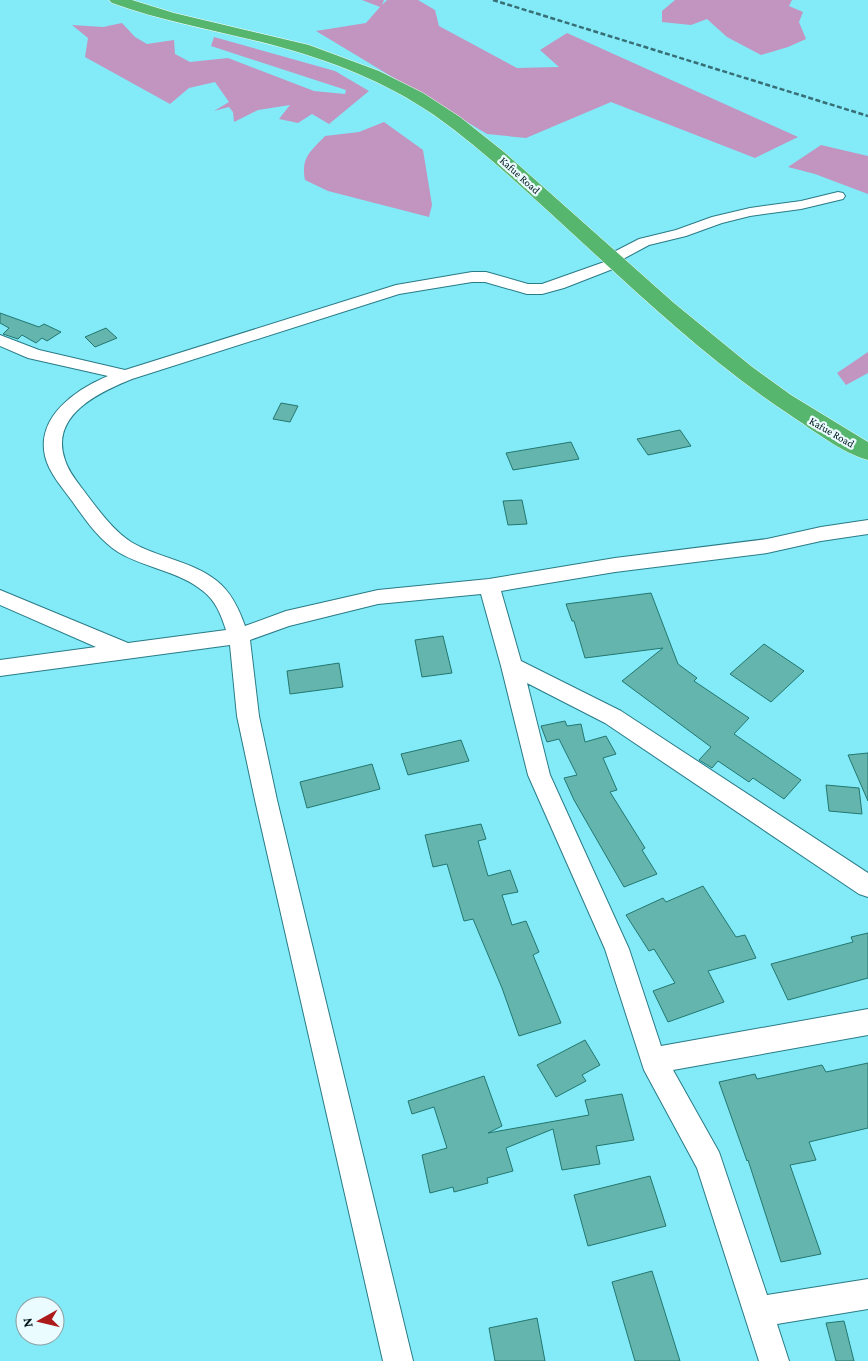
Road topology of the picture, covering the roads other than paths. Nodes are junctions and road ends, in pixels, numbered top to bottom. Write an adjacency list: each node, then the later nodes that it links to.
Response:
1 (117, 0): 3 (highway, Kafue Road)
2 (838, 196): 3 (street)
3 (616, 260): 5 (street); 6 (highway, Kafue Road)
4 (0, 340): 5 (street)
5 (126, 375): 10 (street)
6 (868, 452)
7 (868, 527): 8 (street)
8 (489, 586): 10 (street); 12 (street)
9 (0, 598): 11 (street)
10 (239, 636): 11 (street); 19 (street)
11 (125, 650): 13 (street)
12 (512, 666): 14 (street); 16 (street)
13 (0, 668)
14 (868, 886)
15 (868, 1022): 16 (street)
16 (653, 1061): 18 (street)
17 (868, 1294): 18 (street)
18 (758, 1312): 20 (street)
19 (398, 1361)
20 (774, 1361)

